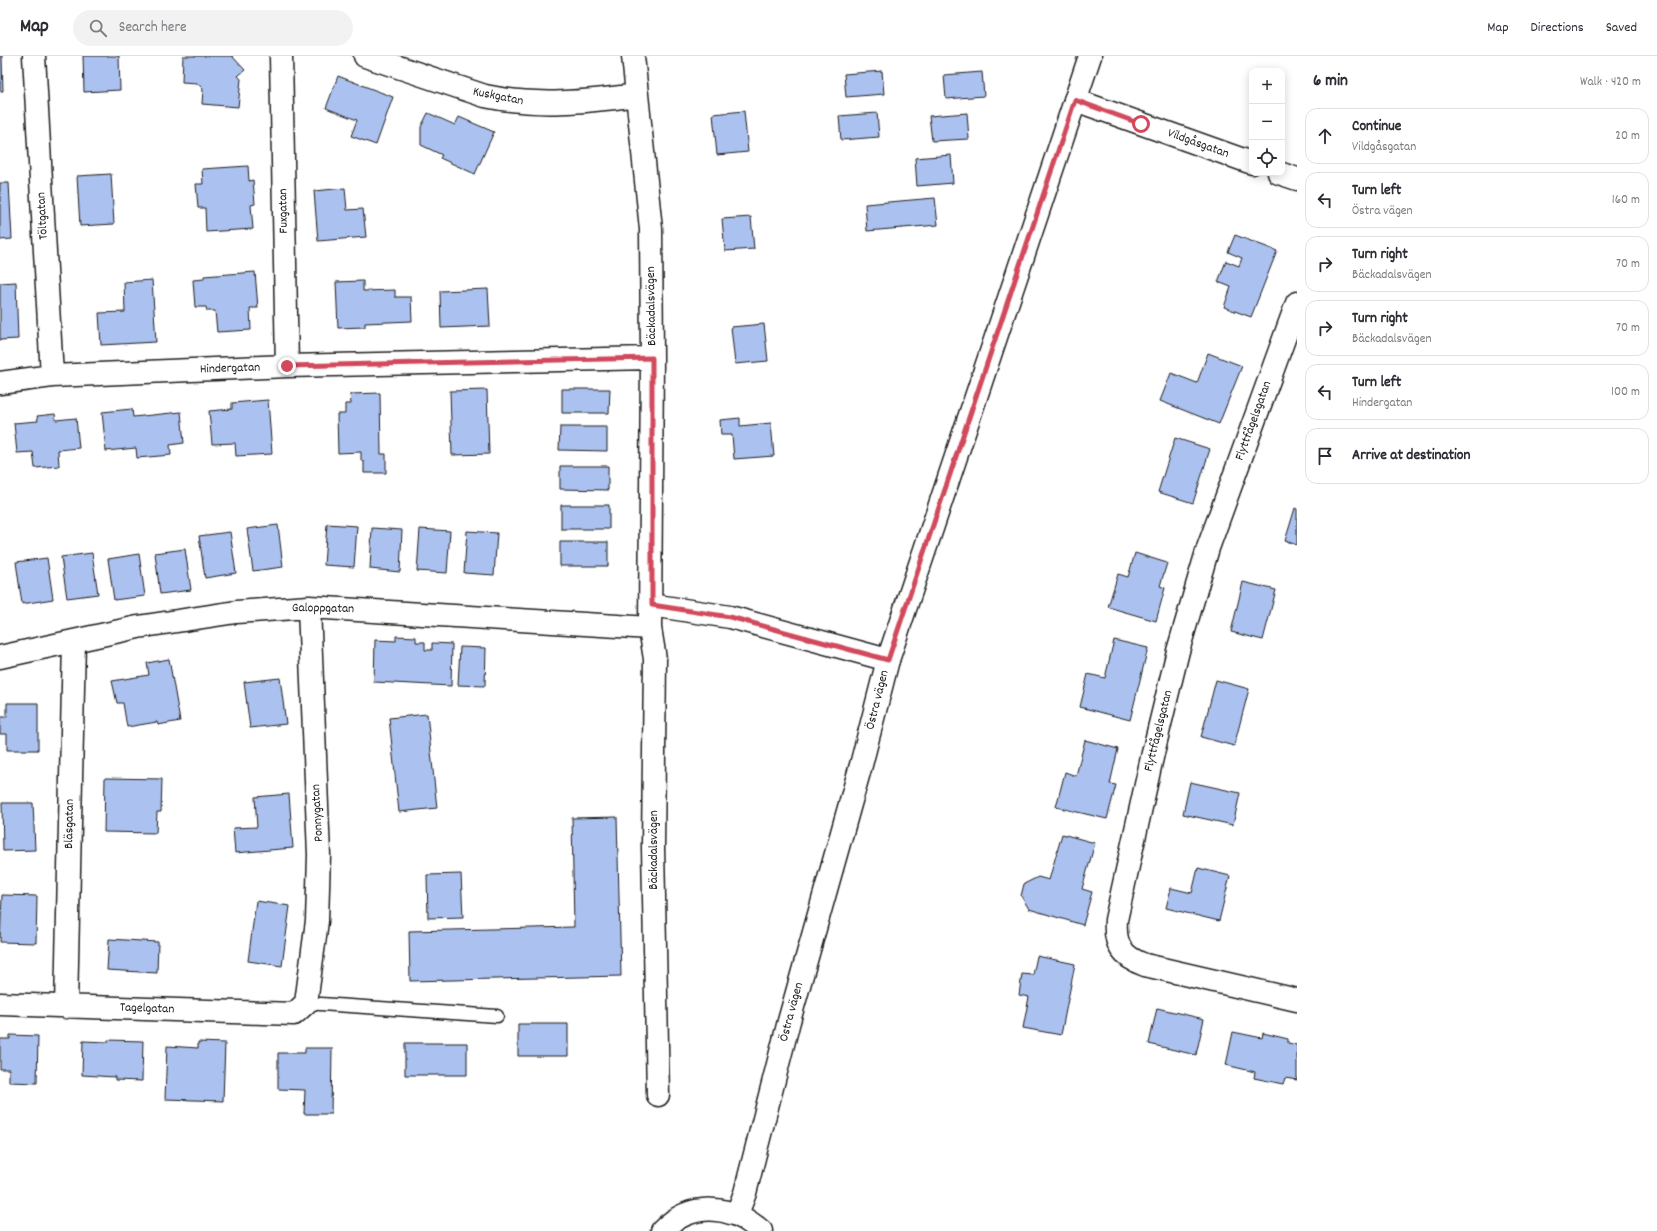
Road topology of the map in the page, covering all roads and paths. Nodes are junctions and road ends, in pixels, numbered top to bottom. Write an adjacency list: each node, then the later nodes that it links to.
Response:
1 (34, 56): 15 (street, Töltgatan)
2 (281, 56): 14 (street, Fuxgatan)
3 (365, 56): 6 (street, Kuskgatan)
4 (633, 56): 6 (street, Bäckadalsvägen)
5 (1090, 56): 7 (street, Östra vägen)
6 (638, 96): 13 (street, Bäckadalsvägen)
7 (1075, 100): 8 (street, Vildgåsgatan); 22 (street, Östra vägen)
8 (1249, 162)
9 (1285, 175): 10 (street)
10 (1297, 180)
11 (1297, 303): 12 (street, Flyttfågelsgatan)
12 (1290, 343): 23 (street, Flyttfågelsgatan)
13 (652, 358): 14 (street, Hindergatan); 17 (street, Bäckadalsvägen)
14 (287, 366): 15 (street, Hindergatan)
15 (52, 376): 16 (street, Hindergatan)
16 (0, 383)
17 (652, 605): 19 (street, Bäckadalsvägen); 22 (street)
18 (309, 607): 19 (street, Galoppgatan); 20 (street, Galoppgatan); 26 (street, Ponnygatan)
19 (650, 628): 28 (street, Bäckadalsvägen)
20 (74, 641): 21 (street, Galoppgatan); 25 (street, Bläsgatan)
21 (0, 657)
22 (888, 660): 29 (street, Östra vägen)
23 (1297, 1000)
24 (0, 1004): 25 (street, Tagelgatan)
25 (66, 1007): 26 (street, Tagelgatan)
26 (300, 1008): 27 (lane)
27 (497, 1016)
28 (658, 1095)
29 (736, 1214): 30 (street); 31 (street)
30 (662, 1231)
31 (761, 1231)

